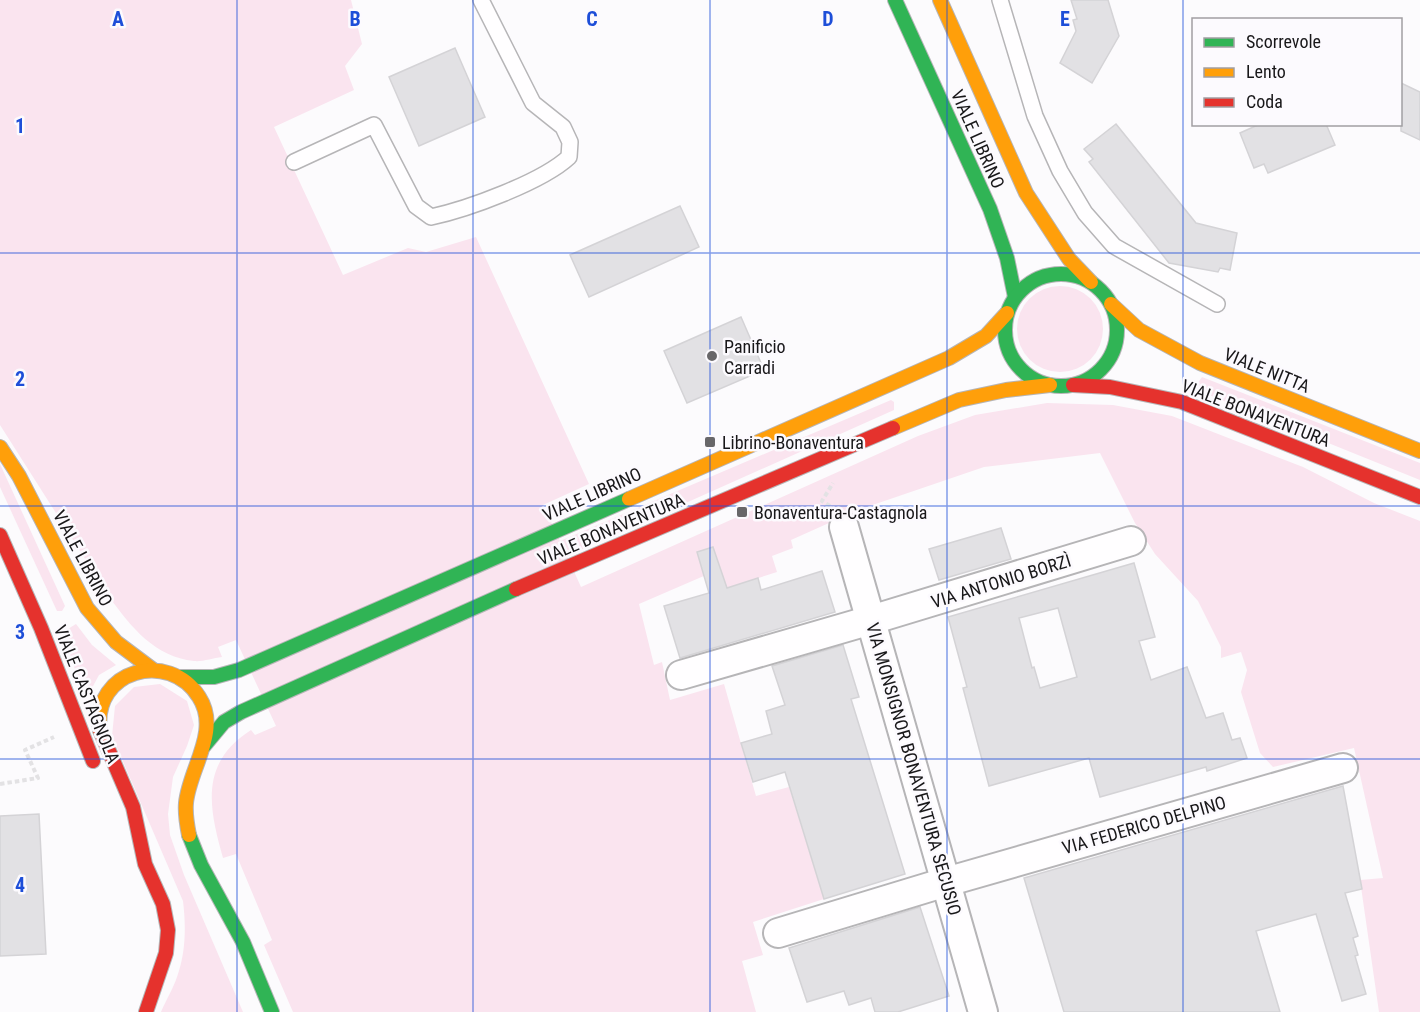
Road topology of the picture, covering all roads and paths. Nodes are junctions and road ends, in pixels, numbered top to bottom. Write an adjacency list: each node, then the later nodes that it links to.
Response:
1 (481, 0): 5 (lane)
2 (895, 0): 7 (main road, VIALE LIBRINO)
3 (940, 0): 6 (main road)
4 (1000, 0): 9 (lane)
5 (294, 162)
6 (1091, 282): 7 (main road); 8 (main road)
7 (1015, 297): 10 (main road)
8 (1111, 304): 12 (main road); 14 (main road, VIALE NITTA)
9 (1217, 304)
10 (1007, 313): 11 (main road); 22 (main road, VIALE LIBRINO)
11 (1050, 385): 12 (main road); 24 (main road, VIALE BONAVENTURA)
12 (1073, 385): 15 (main road, VIALE BONAVENTURA)
13 (0, 447): 20 (main road, VIALE LIBRINO)
14 (1420, 451)
15 (1420, 497)
16 (844, 527): 19 (street, VIA MONSIGNOR BONAVENTURA SECUSIO)
17 (0, 535): 26 (main road, VIALE CASTAGNOLA)
18 (1131, 541): 19 (street, VIA ANTONIO BORZÌ)
19 (871, 620): 21 (street, VIA ANTONIO BORZÌ); 31 (street, VIA MONSIGNOR BONAVENTURA SECUSIO)
20 (152, 669): 22 (main road, VIALE LIBRINO); 29 (main road)
21 (681, 675)
22 (179, 677): 24 (main road)
23 (55, 737): 27 (path)
24 (204, 746): 30 (main road)
25 (1342, 768): 31 (street, VIA FEDERICO DELPINO)
26 (98, 772)
27 (0, 783)
28 (122, 824): 29 (main road)
29 (145, 864): 34 (main road)
30 (203, 872): 32 (main road); 35 (main road)
31 (946, 882): 33 (street, VIA FEDERICO DELPINO); 36 (street, VIA MONSIGNOR BONAVENTURA SECUSIO)
32 (214, 917)
33 (778, 933)
34 (145, 1011)
35 (272, 1012)
36 (983, 1012)

